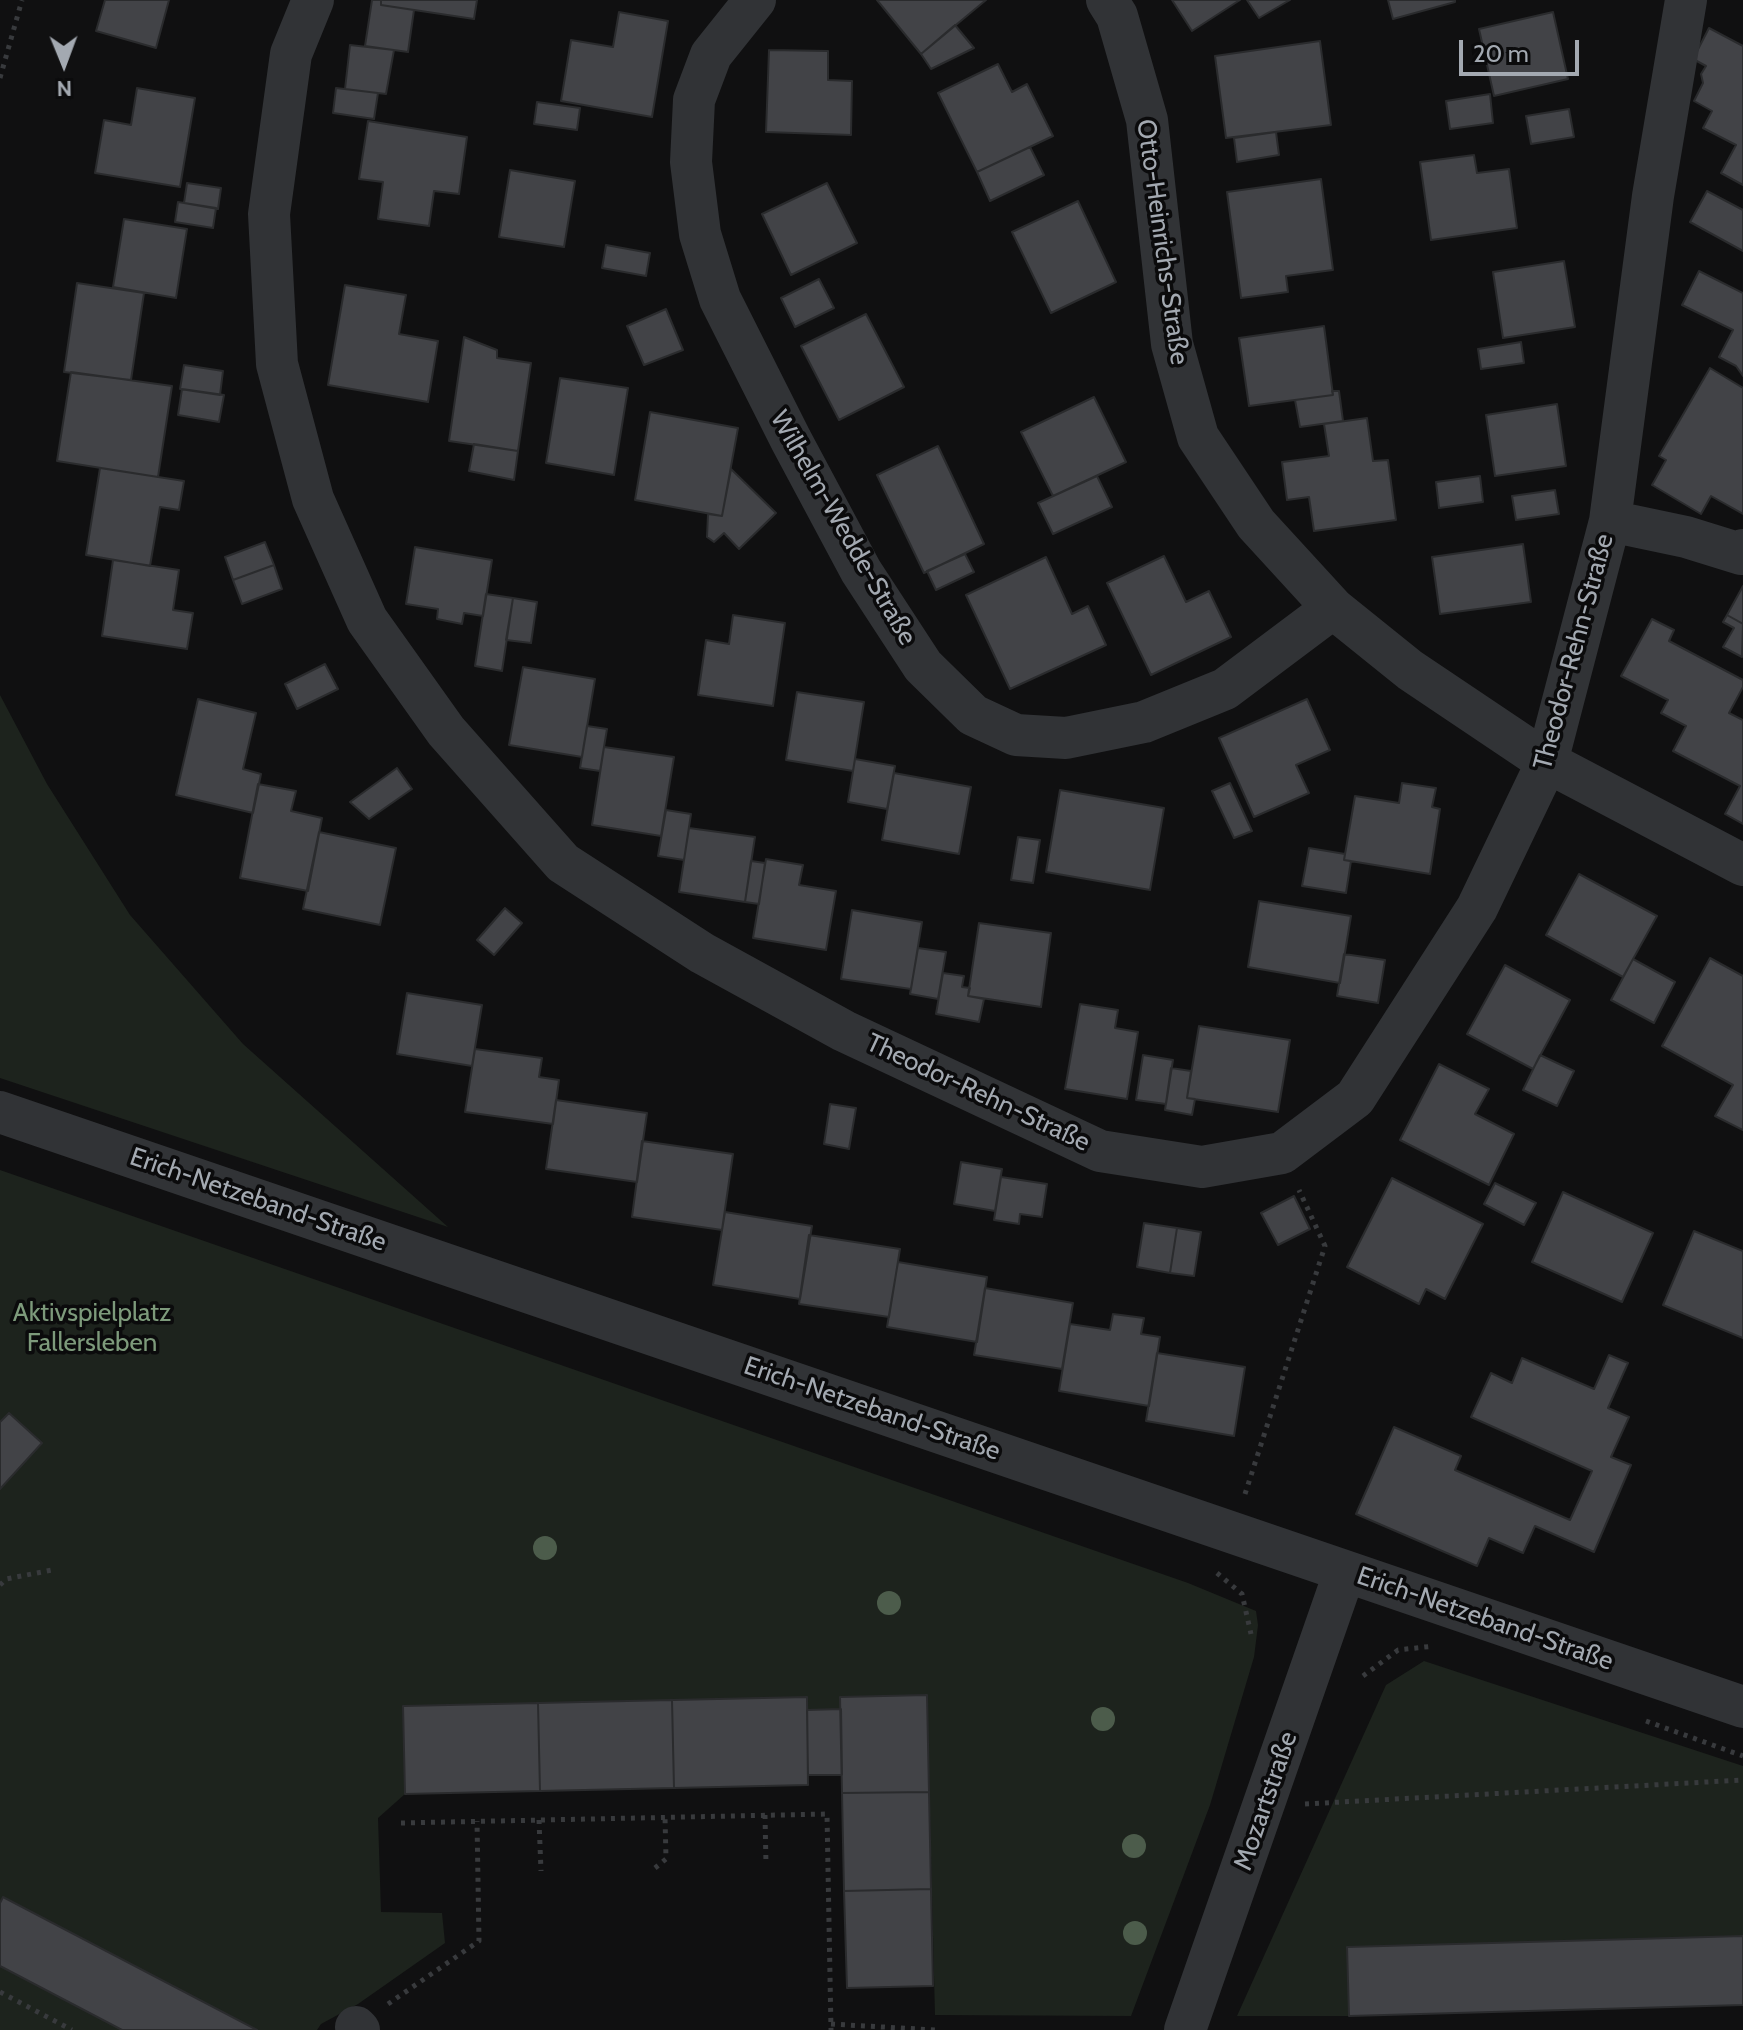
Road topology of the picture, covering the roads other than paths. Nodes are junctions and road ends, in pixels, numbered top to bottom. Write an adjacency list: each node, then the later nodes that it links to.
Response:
1 (313, 0): 8 (street, Theodor-Rehn-Straße)
2 (755, 0): 7 (street, Wilhelm-Wedde-Straße)
3 (1107, 0): 7 (street, Otto-Heinrichs-Straße)
4 (1686, 0): 5 (street, Theodor-Rehn-Straße)
5 (1610, 521): 6 (street); 8 (street, Theodor-Rehn-Straße)
6 (1743, 550)
7 (1333, 608): 8 (street, Otto-Heinrichs-Straße)
8 (1547, 762): 9 (street, Otto-Heinrichs-Straße)
9 (1743, 865)
10 (0, 1112): 11 (street, Erich-Netzeband-Straße)
11 (1345, 1571): 12 (street, Erich-Netzeband-Straße); 13 (street, Mozartstraße)
12 (1743, 1707)
13 (1185, 2030)

